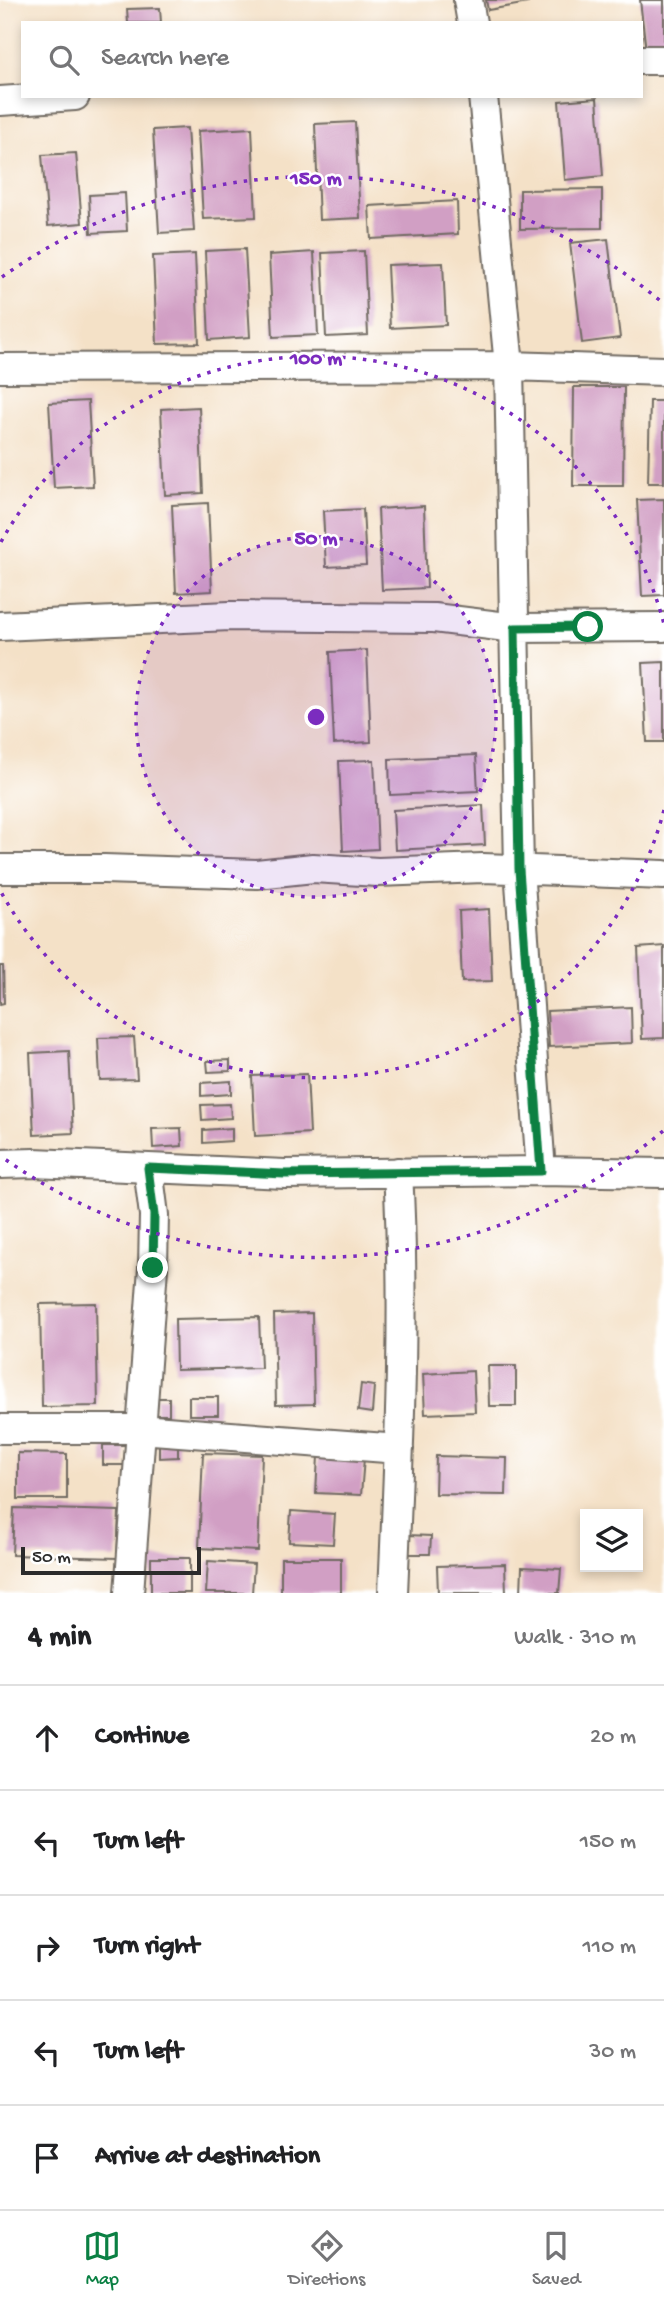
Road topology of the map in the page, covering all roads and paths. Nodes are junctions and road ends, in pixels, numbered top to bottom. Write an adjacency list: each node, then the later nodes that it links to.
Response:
1 (468, 0): 2 (street)
2 (472, 21)
3 (643, 60): 4 (street)
4 (664, 60)
5 (45, 98): 7 (street)
6 (483, 98): 8 (street)
7 (0, 101)
8 (509, 366): 9 (street); 10 (street); 13 (street)
9 (0, 369)
10 (664, 371)
11 (0, 626): 13 (street)
12 (664, 627): 13 (street)
13 (515, 628): 15 (street)
14 (0, 869): 15 (street)
15 (519, 869): 16 (street); 19 (street)
16 (664, 875)
17 (0, 1164): 18 (street)
18 (148, 1168): 20 (street); 23 (street)
19 (541, 1171): 20 (street); 21 (street)
20 (398, 1172): 24 (street)
21 (664, 1173)
22 (0, 1429): 23 (street)
23 (140, 1429): 24 (street); 25 (street)
24 (399, 1449): 26 (street)
25 (129, 1593)
26 (393, 1593)

